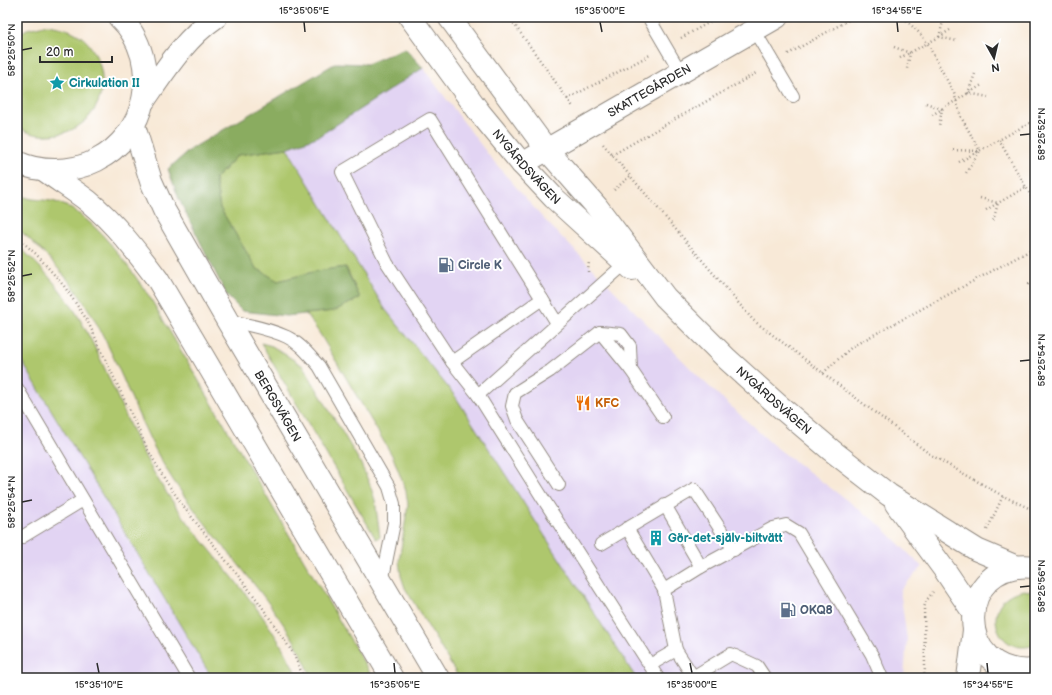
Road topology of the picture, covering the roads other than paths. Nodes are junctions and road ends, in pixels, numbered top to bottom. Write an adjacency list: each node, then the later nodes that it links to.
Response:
1 (119, 17): 10 (street)
2 (216, 17): 10 (street)
3 (410, 17): 14 (street, NYGÅRDSVÄGEN)
4 (449, 17): 12 (street, NYGÅRDSVÄGEN)
5 (777, 17): 7 (street, SKATTEGÅRDEN)
6 (650, 20): 8 (lane)
7 (754, 30): 8 (street, SKATTEGÅRDEN); 9 (lane)
8 (680, 73): 12 (street, SKATTEGÅRDEN)
9 (793, 96)
10 (143, 102): 11 (street)
11 (134, 126): 15 (street); 18 (street, BERGSVÄGEN)
12 (548, 150): 14 (street, SKATTEGÅRDEN); 16 (street, NYGÅRDSVÄGEN)
13 (17, 162): 15 (street)
14 (522, 164): 16 (street, NYGÅRDSVÄGEN)
15 (44, 170): 42 (street)
16 (629, 260): 19 (lane); 25 (street, NYGÅRDSVÄGEN)
17 (542, 299): 19 (lane); 20 (lane); 20 (lane)
18 (227, 320): 34 (street, BERGSVÄGEN); 34 (lane)
19 (557, 323): 22 (lane)
20 (452, 362): 22 (lane)
21 (17, 388): 26 (lane)
22 (478, 395): 38 (lane)
23 (663, 417): 24 (lane)
24 (559, 484)
25 (889, 495): 33 (street, NYGÅRDSVÄGEN); 36 (street, NYGÅRDSVÄGEN)
26 (83, 500): 29 (lane); 41 (lane)
27 (664, 506): 28 (lane); 31 (lane); 32 (lane)
28 (627, 528): 30 (lane); 35 (lane)
29 (17, 540)
30 (601, 544)
31 (734, 550): 32 (lane); 46 (lane)
32 (701, 567): 35 (lane)
33 (1026, 567): 36 (street)
34 (382, 583): 43 (street, BERGSVÄGEN)
35 (664, 590): 37 (lane)
36 (973, 621): 39 (street, NYGÅRDSVÄGEN); 47 (street)
37 (676, 650): 38 (lane); 40 (lane)
38 (650, 665): 44 (lane)
39 (1035, 670)
40 (693, 677): 45 (lane)
41 (189, 678)
42 (392, 678)
43 (438, 678)
44 (658, 678)
45 (765, 678)
46 (882, 678)
47 (968, 678)

